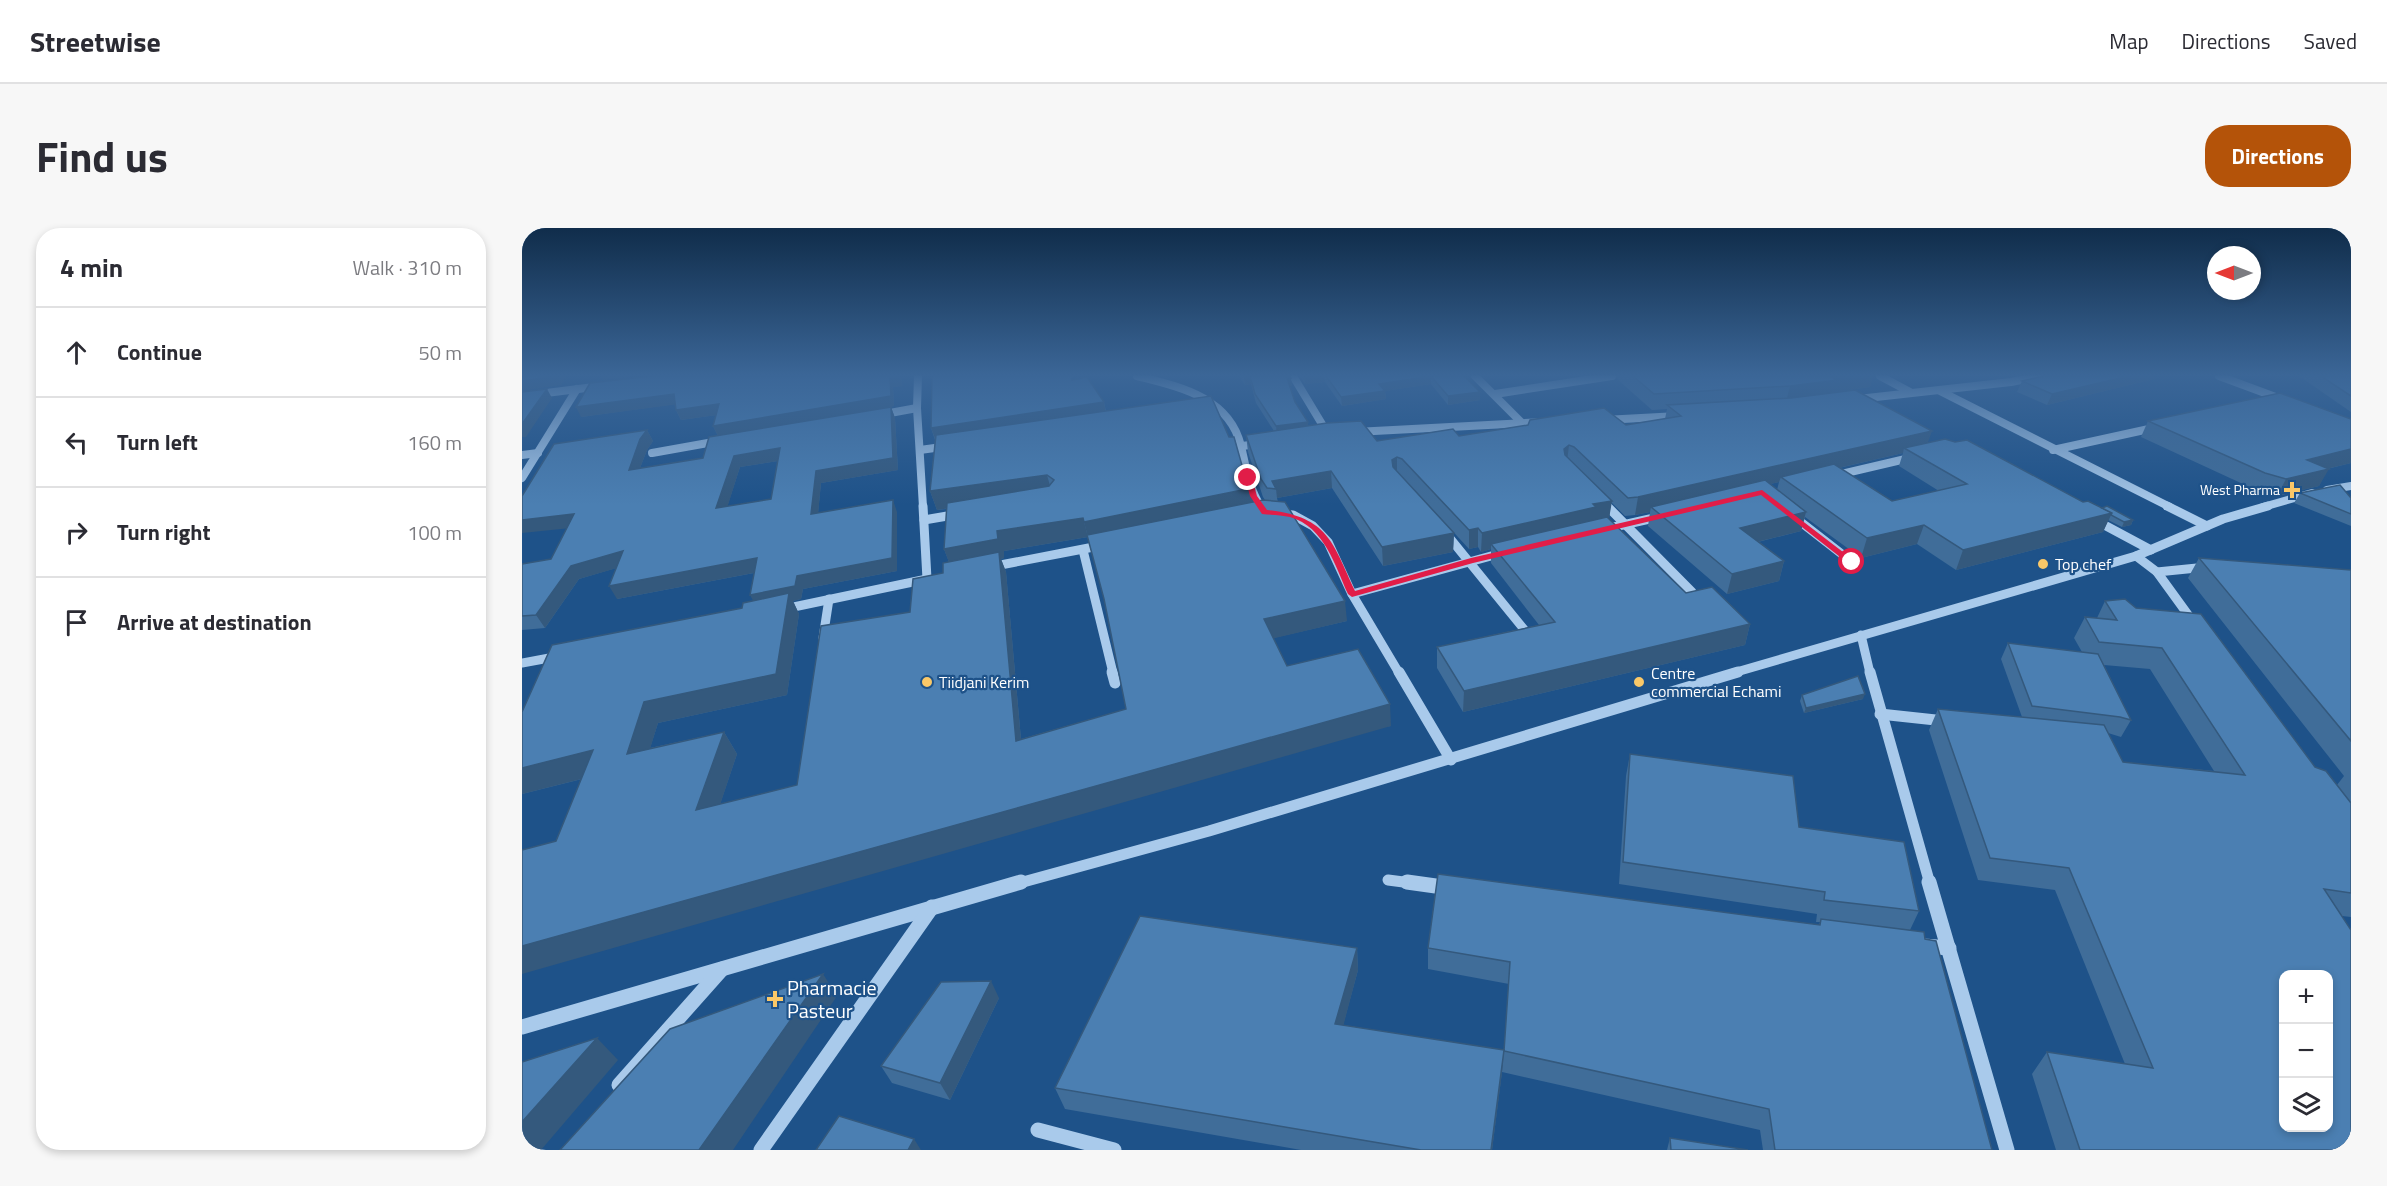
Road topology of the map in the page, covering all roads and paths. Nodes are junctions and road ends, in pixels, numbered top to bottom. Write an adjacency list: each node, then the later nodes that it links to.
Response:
1 (559, 419): 22 (street)
2 (918, 419): 20 (street)
3 (1231, 419): 19 (street)
4 (1319, 419): 14 (street)
5 (1518, 419): 10 (street)
6 (1619, 419): 8 (street)
7 (1994, 419): 21 (street)
8 (1597, 420)
9 (1553, 422): 10 (street)
10 (1522, 423): 12 (street)
11 (2165, 425): 21 (street)
12 (1351, 432)
13 (1339, 433): 14 (street)
14 (1328, 434): 15 (street)
15 (1317, 435)
16 (733, 439): 23 (street)
17 (1274, 442): 19 (street)
18 (954, 445): 20 (street)
19 (1241, 446): 31 (street)
20 (920, 450): 36 (street)
21 (2053, 450): 39 (street)
22 (538, 453): 25 (street); 27 (street)
23 (652, 453)
24 (1928, 453): 26 (street)
25 (522, 455)
26 (1828, 477)
27 (522, 478)
28 (2351, 486): 39 (street)
29 (1593, 492): 38 (street)
30 (971, 512): 36 (street)
31 (1265, 512): 33 (street); 54 (street)
32 (1789, 513): 47 (street)
33 (1253, 514)
34 (1671, 514): 38 (street)
35 (2090, 517): 44 (street)
36 (924, 520): 52 (street)
37 (1434, 520): 46 (street)
38 (1626, 524): 40 (street); 53 (street)
39 (2207, 526): 44 (street)
40 (1593, 532)
41 (1117, 543): 42 (street)
42 (1083, 550): 49 (street); 63 (street)
43 (1515, 550): 46 (street)
44 (2151, 550): 45 (street)
45 (2136, 556): 50 (street); 59 (street)
46 (1471, 561): 54 (street); 58 (street)
47 (1852, 562)
48 (2223, 566): 50 (street)
49 (982, 569)
50 (2157, 572): 57 (street)
51 (938, 577): 52 (street)
52 (927, 579): 55 (street)
53 (1692, 592)
54 (1352, 594): 66 (street)
55 (829, 599): 56 (street); 60 (street)
56 (772, 611)
57 (2199, 630)
58 (1527, 633)
59 (1861, 635): 64 (street); 66 (street)
60 (822, 645)
61 (559, 659): 62 (street)
62 (522, 663)
63 (1115, 683)
64 (1880, 714): 65 (street); 71 (street)
65 (1960, 723)
66 (1451, 760): 69 (street)
67 (1388, 880): 68 (street)
68 (1470, 890)
69 (932, 907): 72 (street); 76 (street)
70 (1914, 944): 71 (street)
71 (1949, 948): 78 (street)
72 (722, 969): 73 (street); 74 (street)
73 (522, 1028)
74 (607, 1098)
75 (1038, 1130): 77 (street)
76 (761, 1150)
77 (1114, 1150)
78 (2007, 1150)

